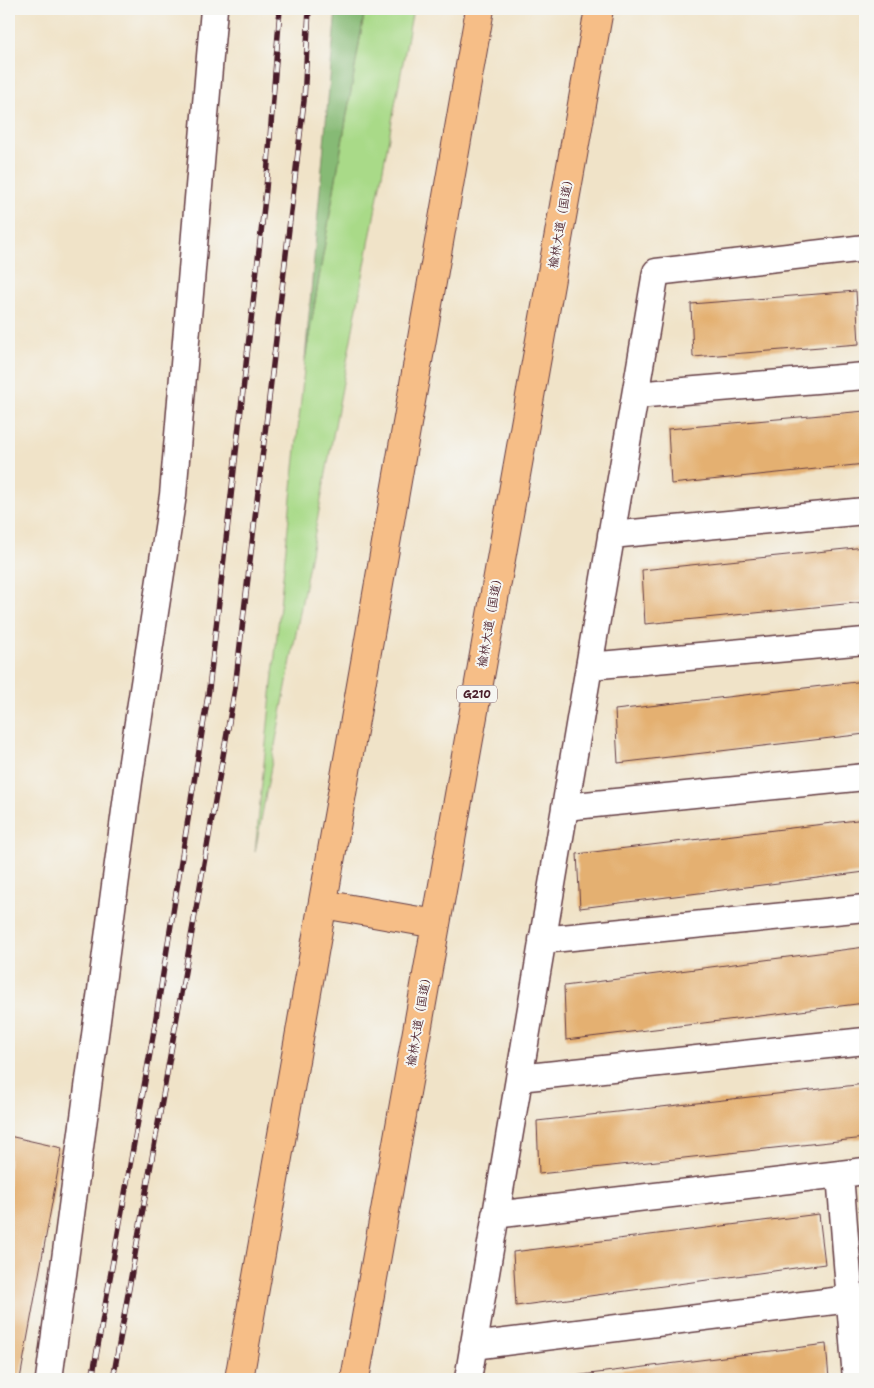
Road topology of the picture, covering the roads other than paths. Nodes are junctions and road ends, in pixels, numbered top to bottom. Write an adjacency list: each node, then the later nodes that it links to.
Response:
1 (214, 9): 23 (street)
2 (480, 9): 13 (highway)
3 (599, 9): 15 (highway, 榆林大道（国道） / G210)
4 (865, 248): 6 (street)
5 (865, 376): 6 (street)
6 (635, 395): 8 (street)
7 (865, 511): 8 (street)
8 (611, 535): 10 (street)
9 (865, 641): 10 (street)
10 (589, 666): 12 (street)
11 (865, 778): 12 (street)
12 (565, 807): 16 (street)
13 (323, 904): 15 (highway); 24 (highway)
14 (865, 908): 16 (street)
15 (436, 924): 25 (highway, 榆林大道（国道） / G210)
16 (542, 940): 18 (street)
17 (865, 1041): 18 (street)
18 (519, 1078): 20 (street)
19 (853, 1173): 20 (street); 21 (street)
20 (496, 1215): 22 (street)
21 (850, 1299): 22 (street); 27 (street)
22 (473, 1346): 26 (street)
23 (49, 1379)
24 (239, 1379)
25 (355, 1379)
26 (468, 1379)
27 (856, 1379)

